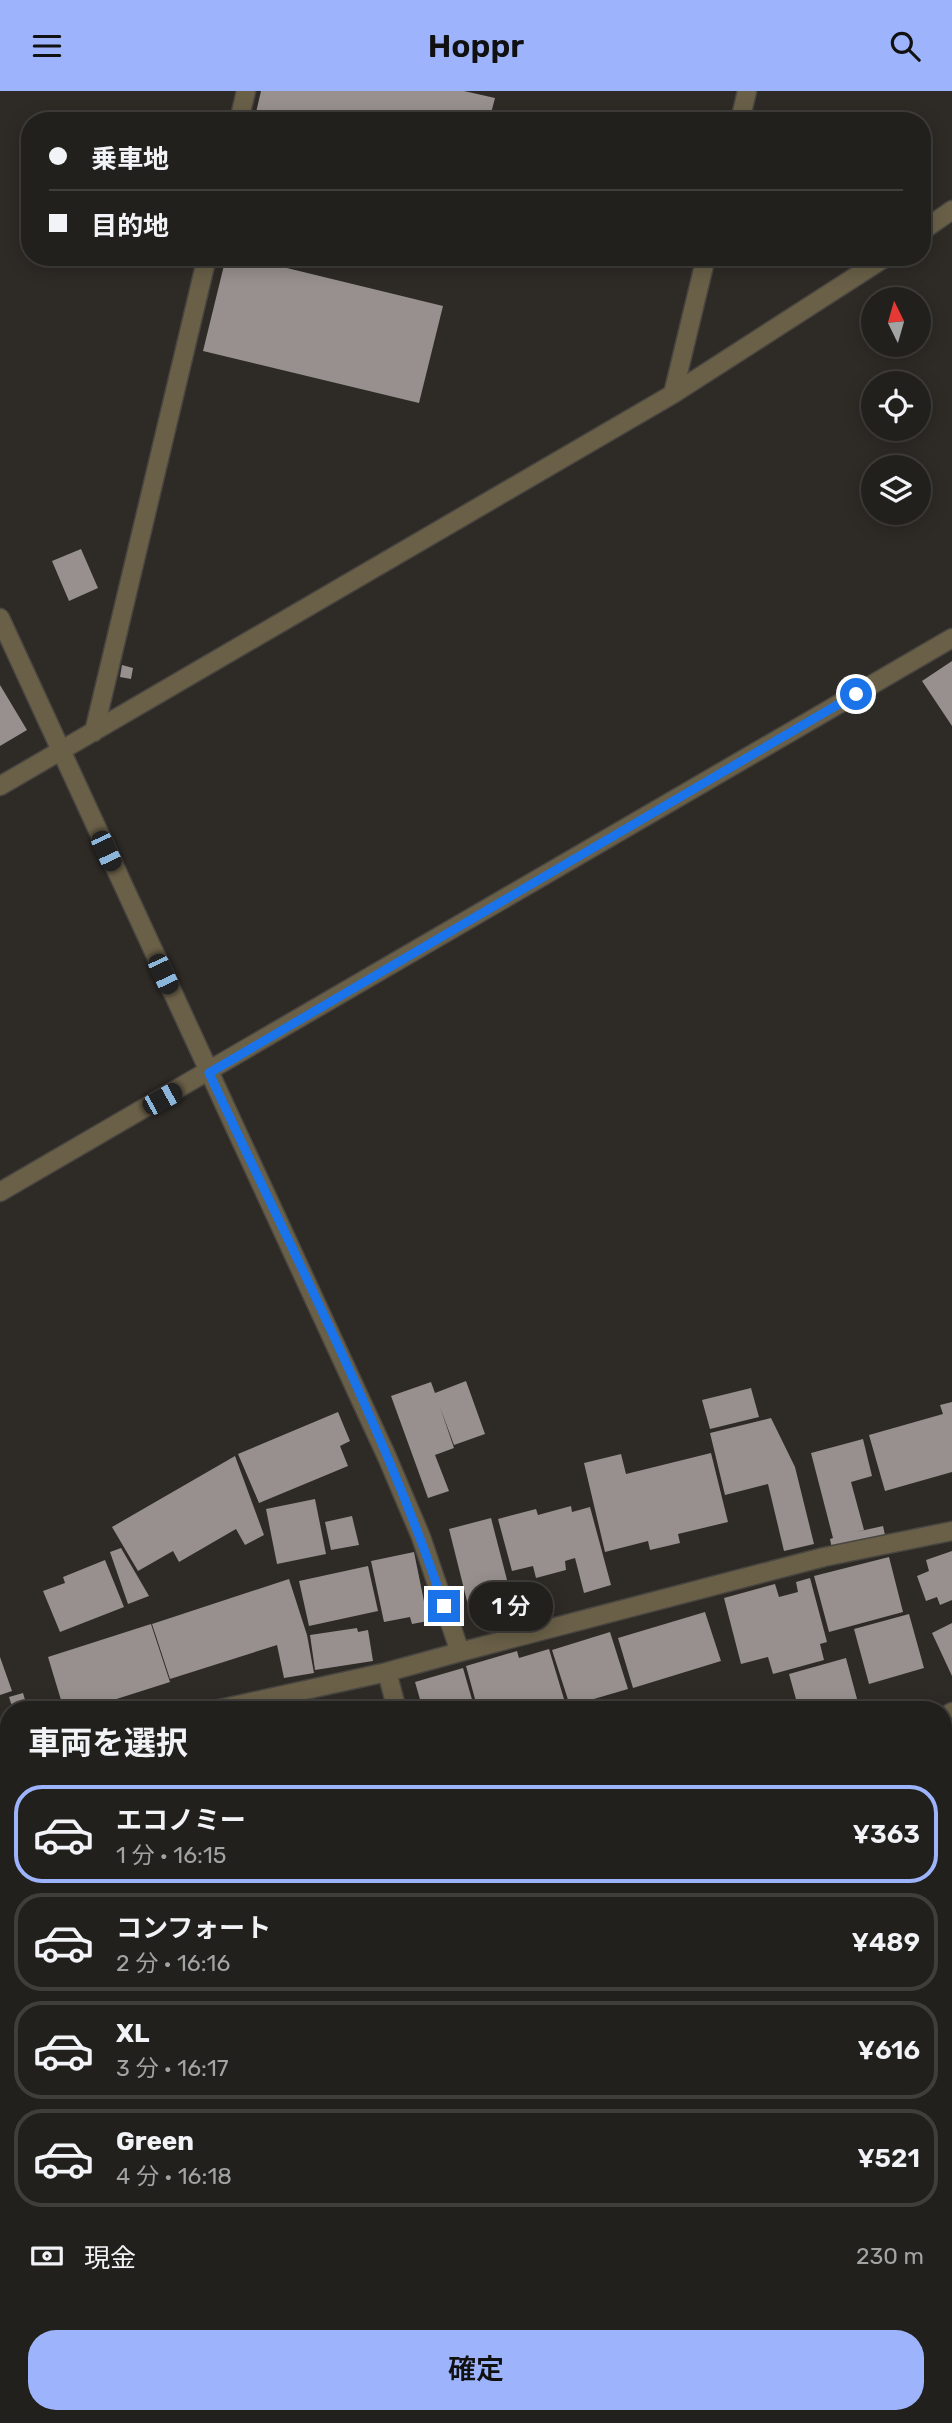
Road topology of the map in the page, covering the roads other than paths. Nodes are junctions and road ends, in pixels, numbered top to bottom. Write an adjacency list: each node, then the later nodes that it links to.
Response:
1 (246, 91): 3 (street)
2 (747, 91): 4 (street)
3 (241, 112)
4 (742, 112)
5 (952, 210): 6 (street)
6 (931, 225)
7 (205, 266): 13 (street)
8 (704, 266): 10 (street)
9 (872, 266): 10 (street)
10 (673, 394): 13 (street)
11 (0, 618): 14 (street)
12 (952, 638): 16 (street)
13 (94, 732): 14 (street)
14 (60, 752): 15 (street); 16 (street)
15 (0, 786)
16 (209, 1073): 17 (street); 19 (street)
17 (0, 1192)
18 (952, 1531): 19 (street)
19 (460, 1652): 20 (street)
20 (387, 1672): 21 (street); 22 (street)
21 (256, 1701)
22 (395, 1701)

